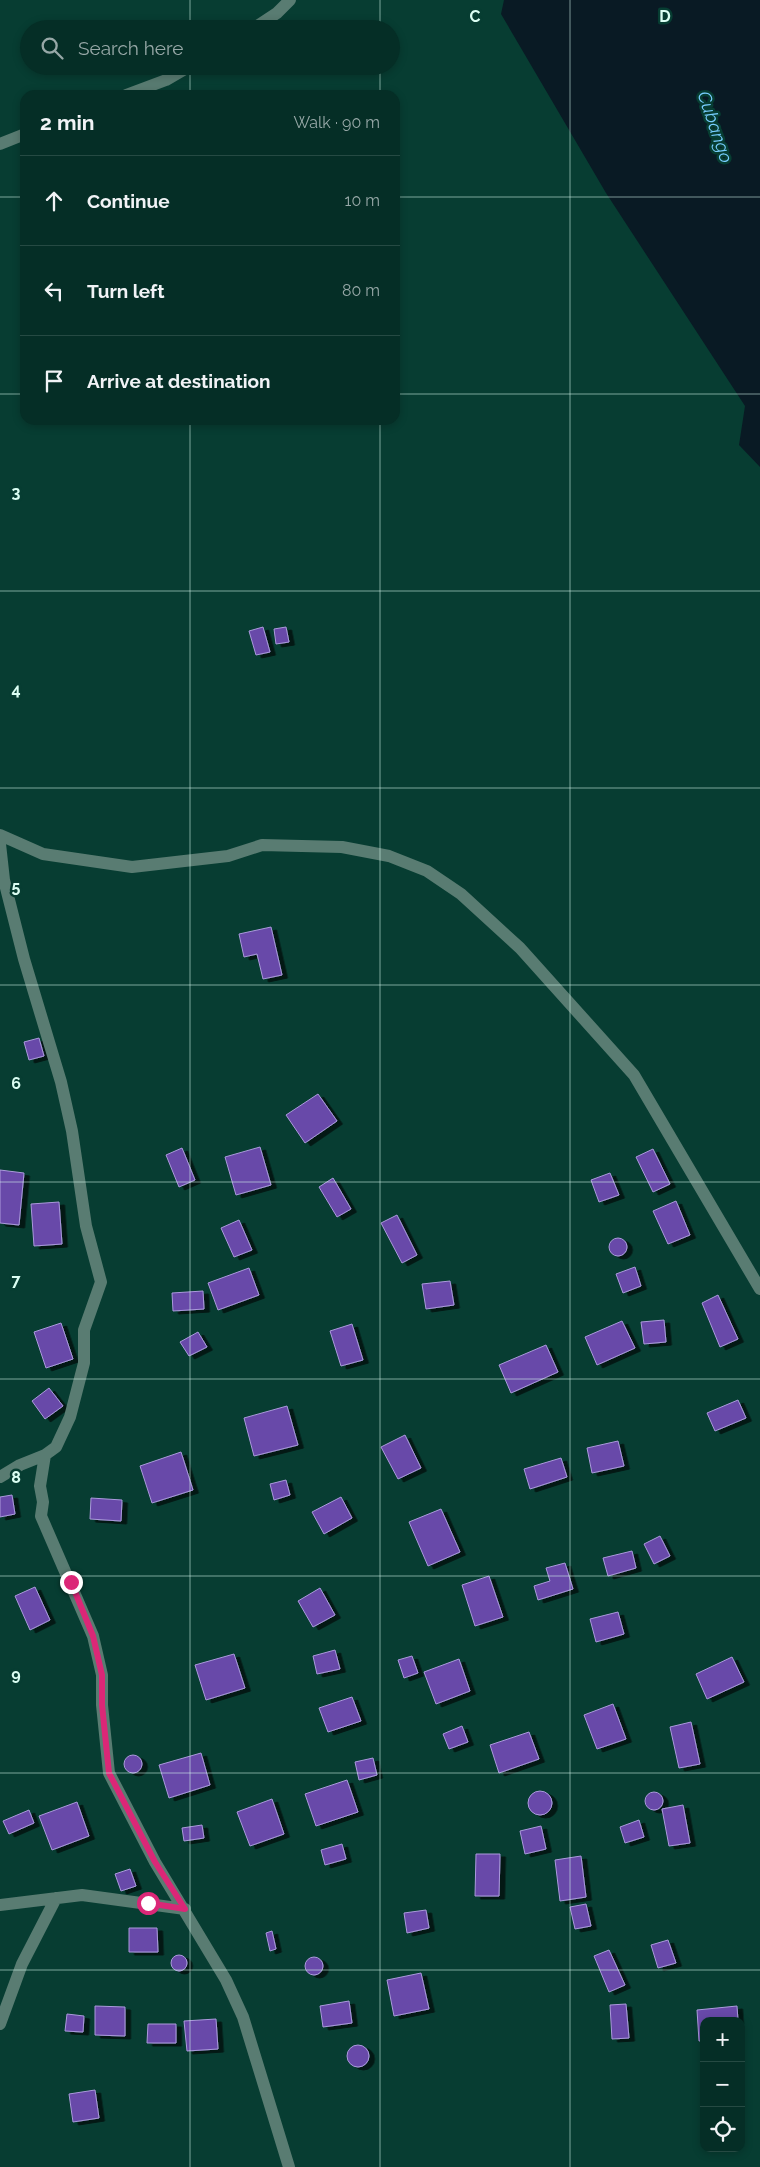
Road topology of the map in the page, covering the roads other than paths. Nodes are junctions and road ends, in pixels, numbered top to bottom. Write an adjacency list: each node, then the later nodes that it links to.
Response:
1 (290, 0): 2 (lane)
2 (266, 20)
3 (175, 75): 4 (lane)
4 (139, 90)
5 (20, 136): 6 (lane)
6 (0, 144)
7 (0, 835): 9 (lane)
8 (0, 844): 10 (lane)
9 (760, 1289)
10 (45, 1456): 11 (lane); 14 (lane)
11 (0, 1477)
12 (56, 1898): 13 (lane); 14 (lane); 15 (lane)
13 (0, 1904)
14 (185, 1909): 16 (lane)
15 (0, 2024)
16 (290, 2167)

